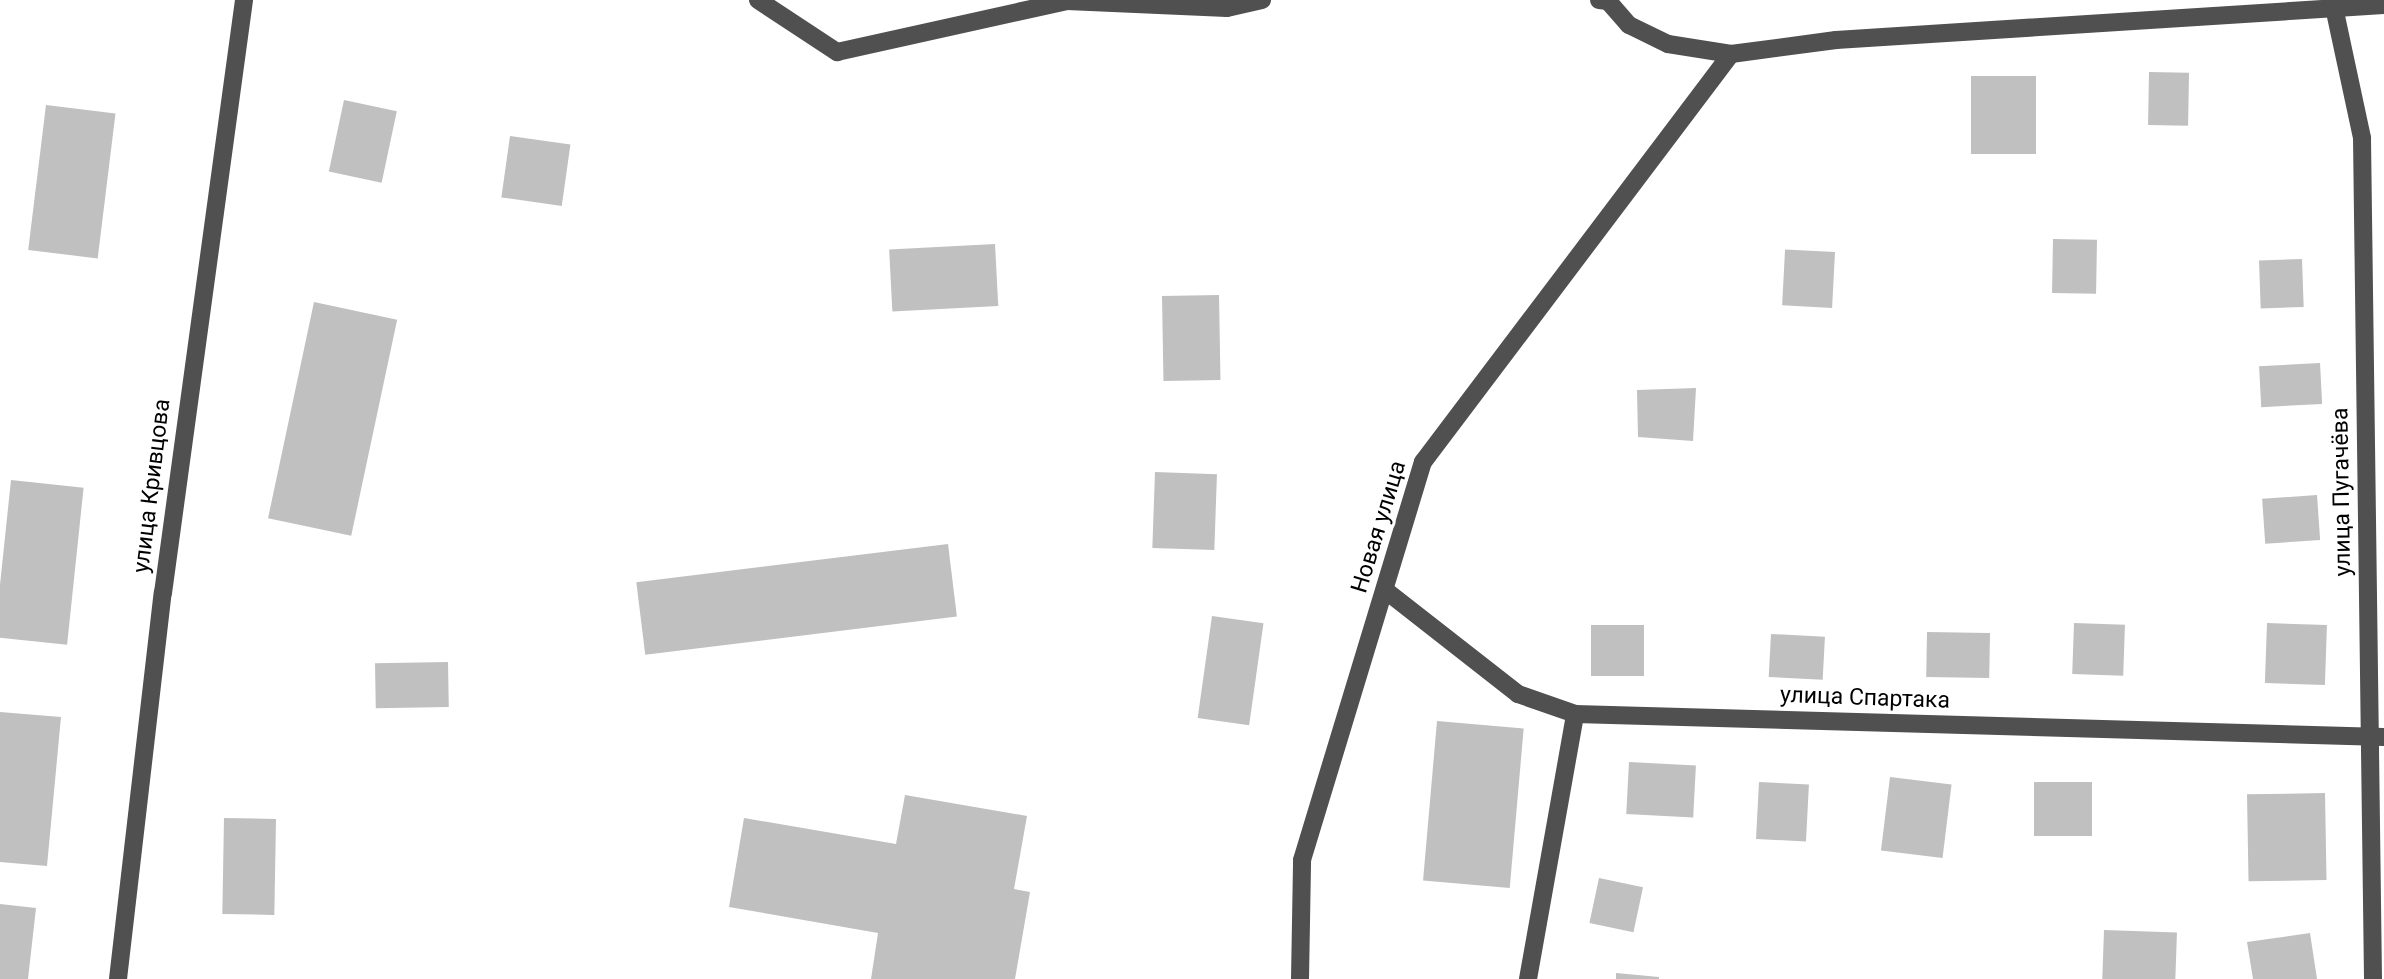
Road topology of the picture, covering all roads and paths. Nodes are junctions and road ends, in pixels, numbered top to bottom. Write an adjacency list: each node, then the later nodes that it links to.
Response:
1 (244, 0): 12 (street, улица Кривцова)
2 (758, 0): 3 (street)
3 (1262, 0)
4 (1599, 0): 5 (street)
5 (1607, 0): 8 (street)
6 (2384, 5): 7 (street)
7 (2334, 7): 8 (street); 11 (street, улица Пугачёва)
8 (1731, 54): 9 (street, Новая улица)
9 (1385, 590): 10 (street, улица Спартака); 13 (street, Новая улица)
10 (1575, 714): 11 (street, улица Спартака); 14 (street)
11 (2377, 737): 15 (street, улица Пугачёва)
12 (118, 979)
13 (1300, 979)
14 (1528, 979)
15 (2373, 979)

